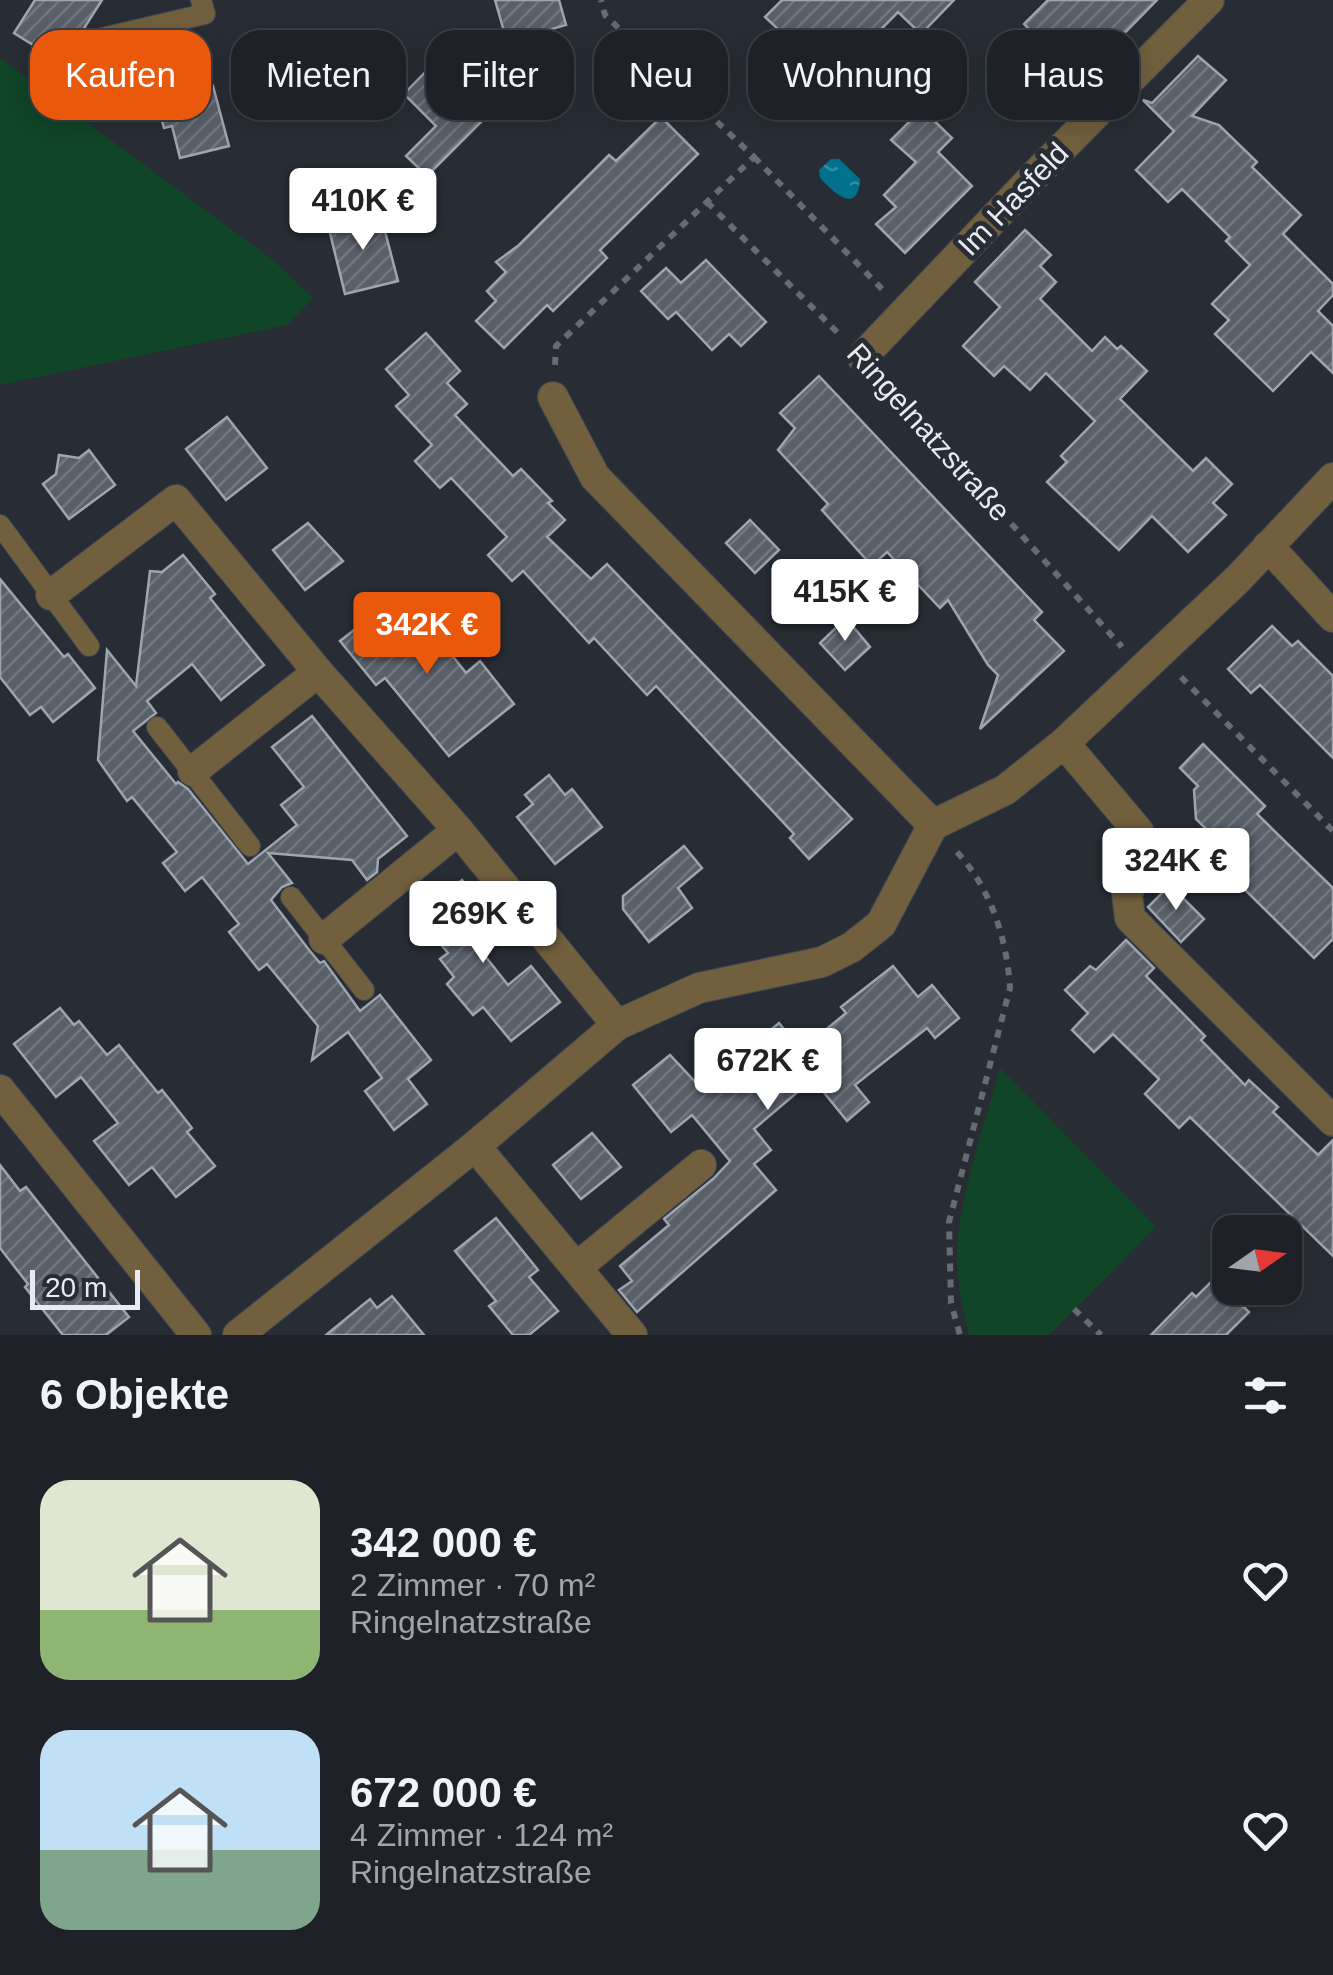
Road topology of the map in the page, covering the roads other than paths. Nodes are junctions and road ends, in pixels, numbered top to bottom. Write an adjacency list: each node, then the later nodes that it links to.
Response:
1 (201, 0): 3 (lane)
2 (1209, 0): 4 (street, Im Hasfeld)
3 (136, 30)
4 (862, 358)
5 (553, 397): 16 (street)
6 (1333, 478): 8 (street)
7 (0, 525): 9 (lane)
8 (1268, 546): 10 (street); 14 (street)
9 (51, 594): 11 (lane); 12 (street)
10 (1333, 618)
11 (89, 646)
12 (318, 672): 15 (street); 17 (street)
13 (157, 728): 15 (lane)
14 (1064, 743): 16 (street); 24 (street)
15 (193, 771): 18 (lane)
16 (932, 825): 22 (street)
17 (458, 830): 20 (street); 22 (street)
18 (250, 846)
19 (291, 897): 20 (lane)
20 (324, 940): 21 (lane)
21 (364, 990)
22 (618, 1025): 25 (street)
23 (0, 1090): 28 (street)
24 (1333, 1121)
25 (475, 1146): 27 (street); 29 (street)
26 (702, 1166): 27 (street)
27 (576, 1266): 30 (street)
28 (196, 1335)
29 (238, 1335)
30 (632, 1335)

